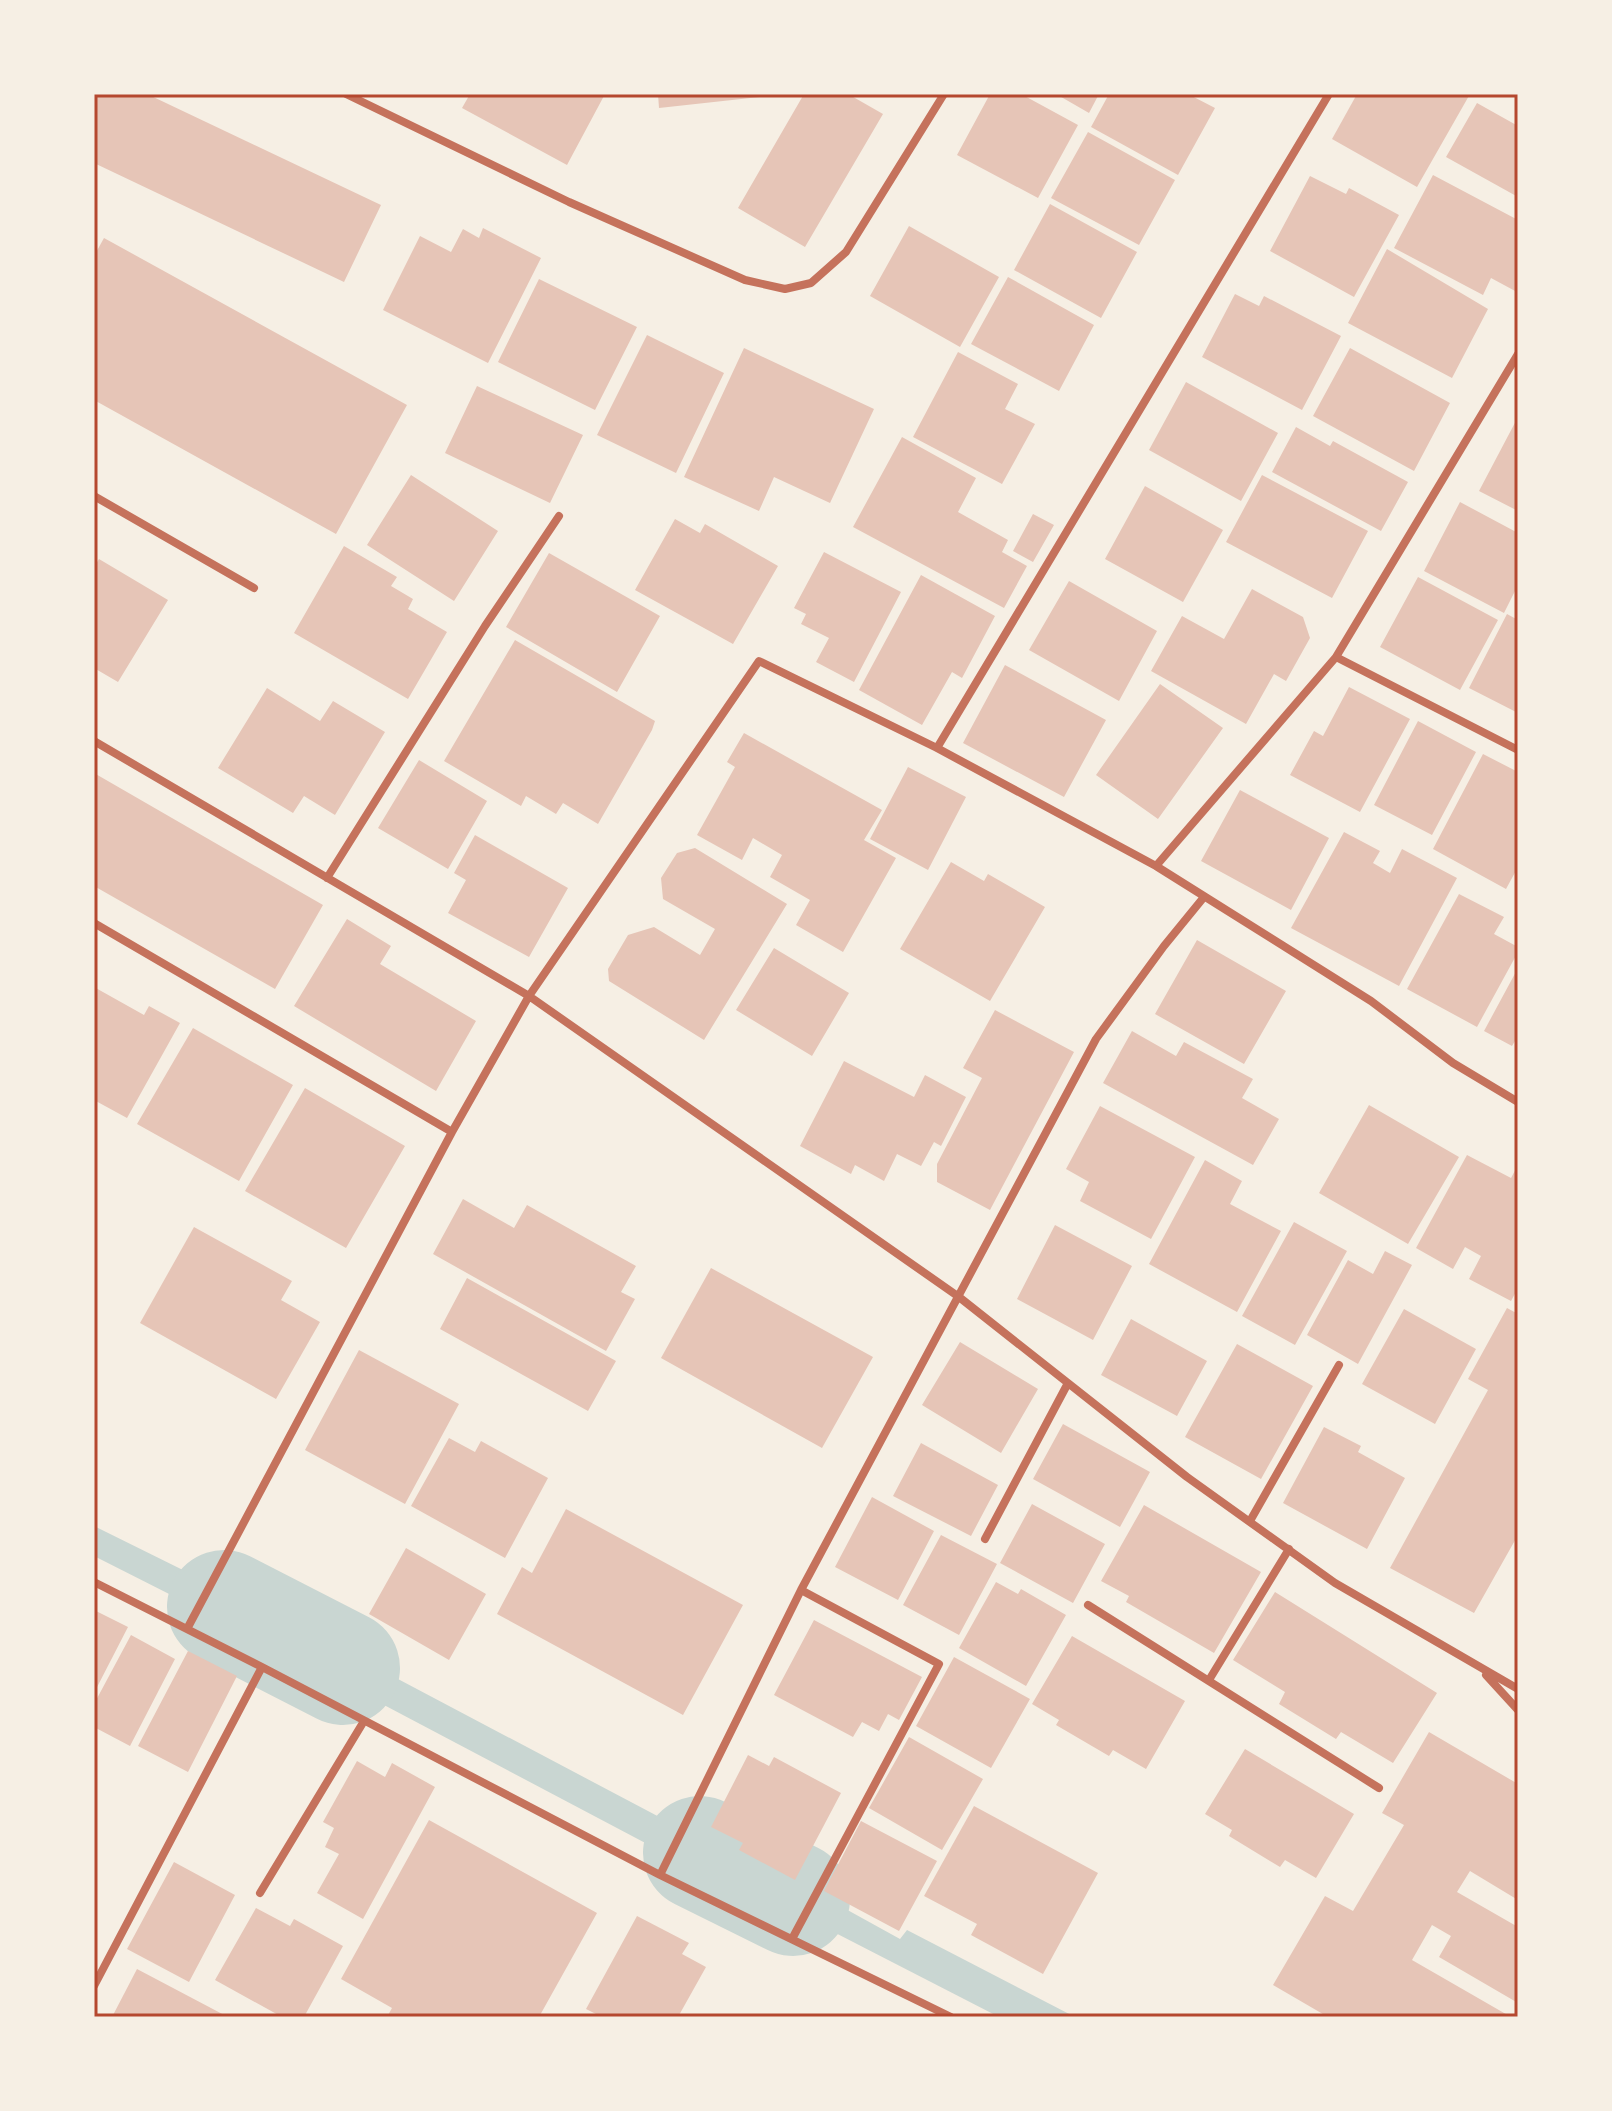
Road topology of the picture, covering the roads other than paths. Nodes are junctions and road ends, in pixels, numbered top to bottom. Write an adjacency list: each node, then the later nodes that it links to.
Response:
1 (346, 94): 2 (street)
2 (944, 94)
3 (1329, 94): 10 (street)
4 (1518, 354): 8 (street)
5 (94, 496): 7 (street)
6 (559, 516): 13 (street)
7 (254, 588)
8 (1336, 657): 11 (street); 12 (street)
9 (94, 741): 13 (street)
10 (937, 748): 12 (street); 16 (street)
11 (1518, 750)
12 (1156, 866): 14 (street)
13 (327, 878): 16 (street)
14 (1204, 897): 17 (street); 19 (street)
15 (94, 923): 18 (street)
16 (529, 996): 18 (street); 19 (street)
17 (1518, 1102)
18 (452, 1132): 28 (street)
19 (959, 1297): 21 (street); 26 (street)
20 (1339, 1365): 22 (street)
21 (1068, 1383): 22 (street); 23 (street)
22 (1250, 1521): 24 (street)
23 (985, 1539)
24 (1289, 1549): 30 (street); 31 (street)
25 (94, 1582): 28 (street)
26 (801, 1590): 36 (street); 38 (street)
27 (1088, 1605): 31 (street)
28 (187, 1629): 29 (street)
29 (262, 1667): 34 (street); 39 (street)
30 (1481, 1669): 32 (street); 33 (street)
31 (1209, 1680): 35 (street)
32 (1518, 1689)
33 (1518, 1710)
34 (364, 1721): 36 (street); 37 (street)
35 (1379, 1788)
36 (660, 1875): 38 (street)
37 (260, 1893)
38 (792, 1939): 40 (street)
39 (94, 1986)
40 (951, 2017)

